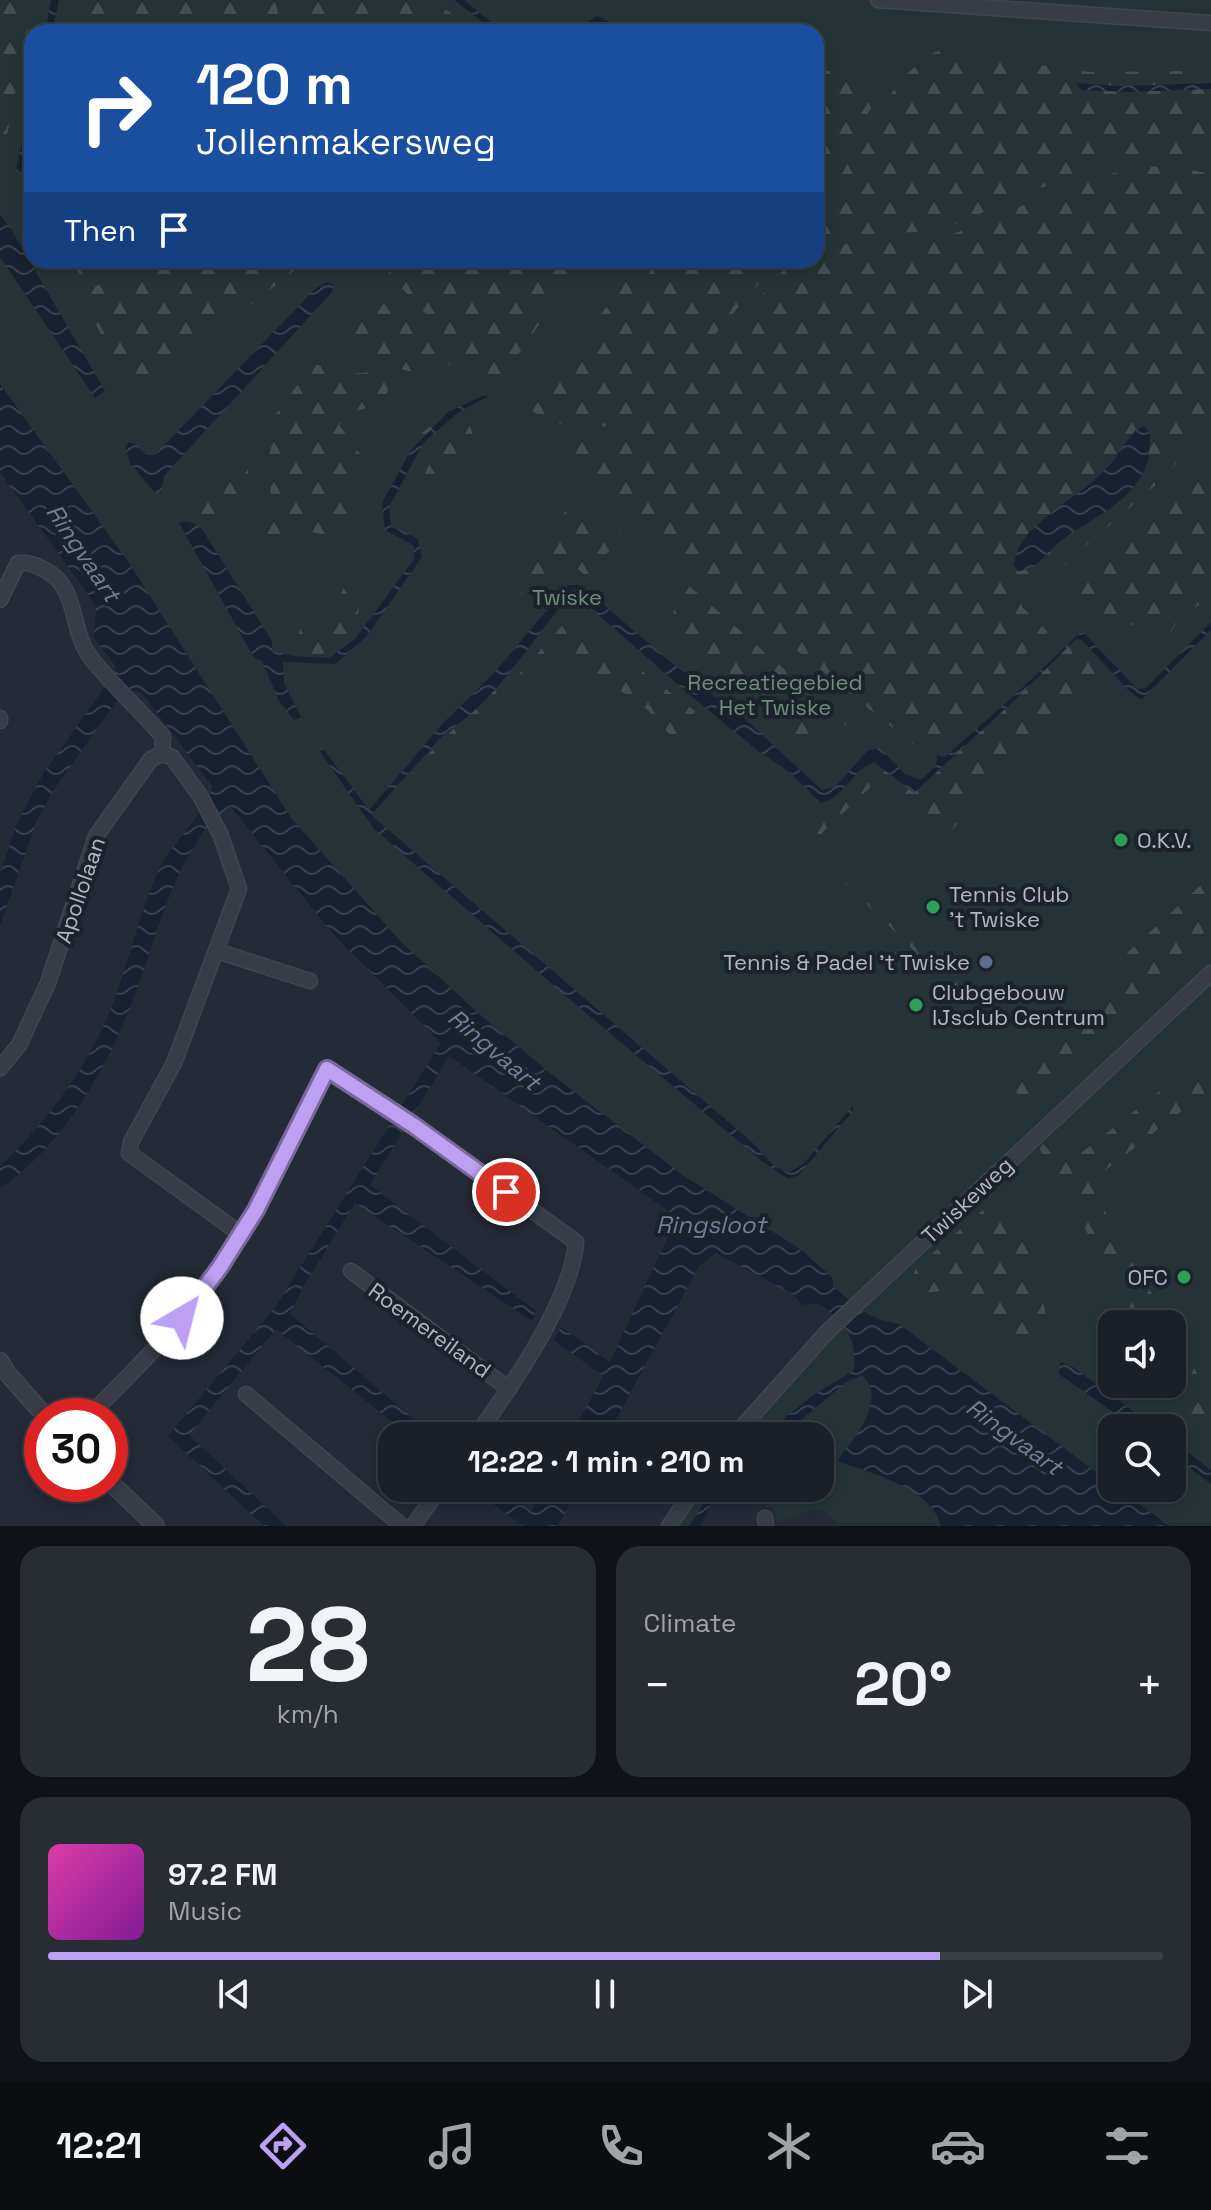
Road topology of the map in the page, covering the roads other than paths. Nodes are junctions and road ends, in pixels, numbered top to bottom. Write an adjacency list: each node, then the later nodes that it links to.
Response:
1 (878, 0): 2 (street)
2 (1211, 23)
3 (0, 600): 4 (street)
4 (162, 754): 5 (street); 8 (street, Apollolaan)
5 (217, 951): 7 (street); 9 (street)
6 (1211, 973): 17 (street, Twiskeweg)
7 (310, 981)
8 (0, 1068)
9 (242, 1235): 12 (street); 15 (street)
10 (351, 1271): 12 (street, Roemereiland)
11 (0, 1361): 14 (street)
12 (509, 1389): 16 (street)
13 (246, 1394): 22 (street)
14 (29, 1398)
15 (106, 1398)
16 (486, 1422)
17 (747, 1422)
18 (128, 1499): 21 (street)
19 (430, 1502): 23 (street)
20 (685, 1502): 24 (street)
21 (156, 1526)
22 (402, 1526)
23 (413, 1526)
24 (669, 1526)

